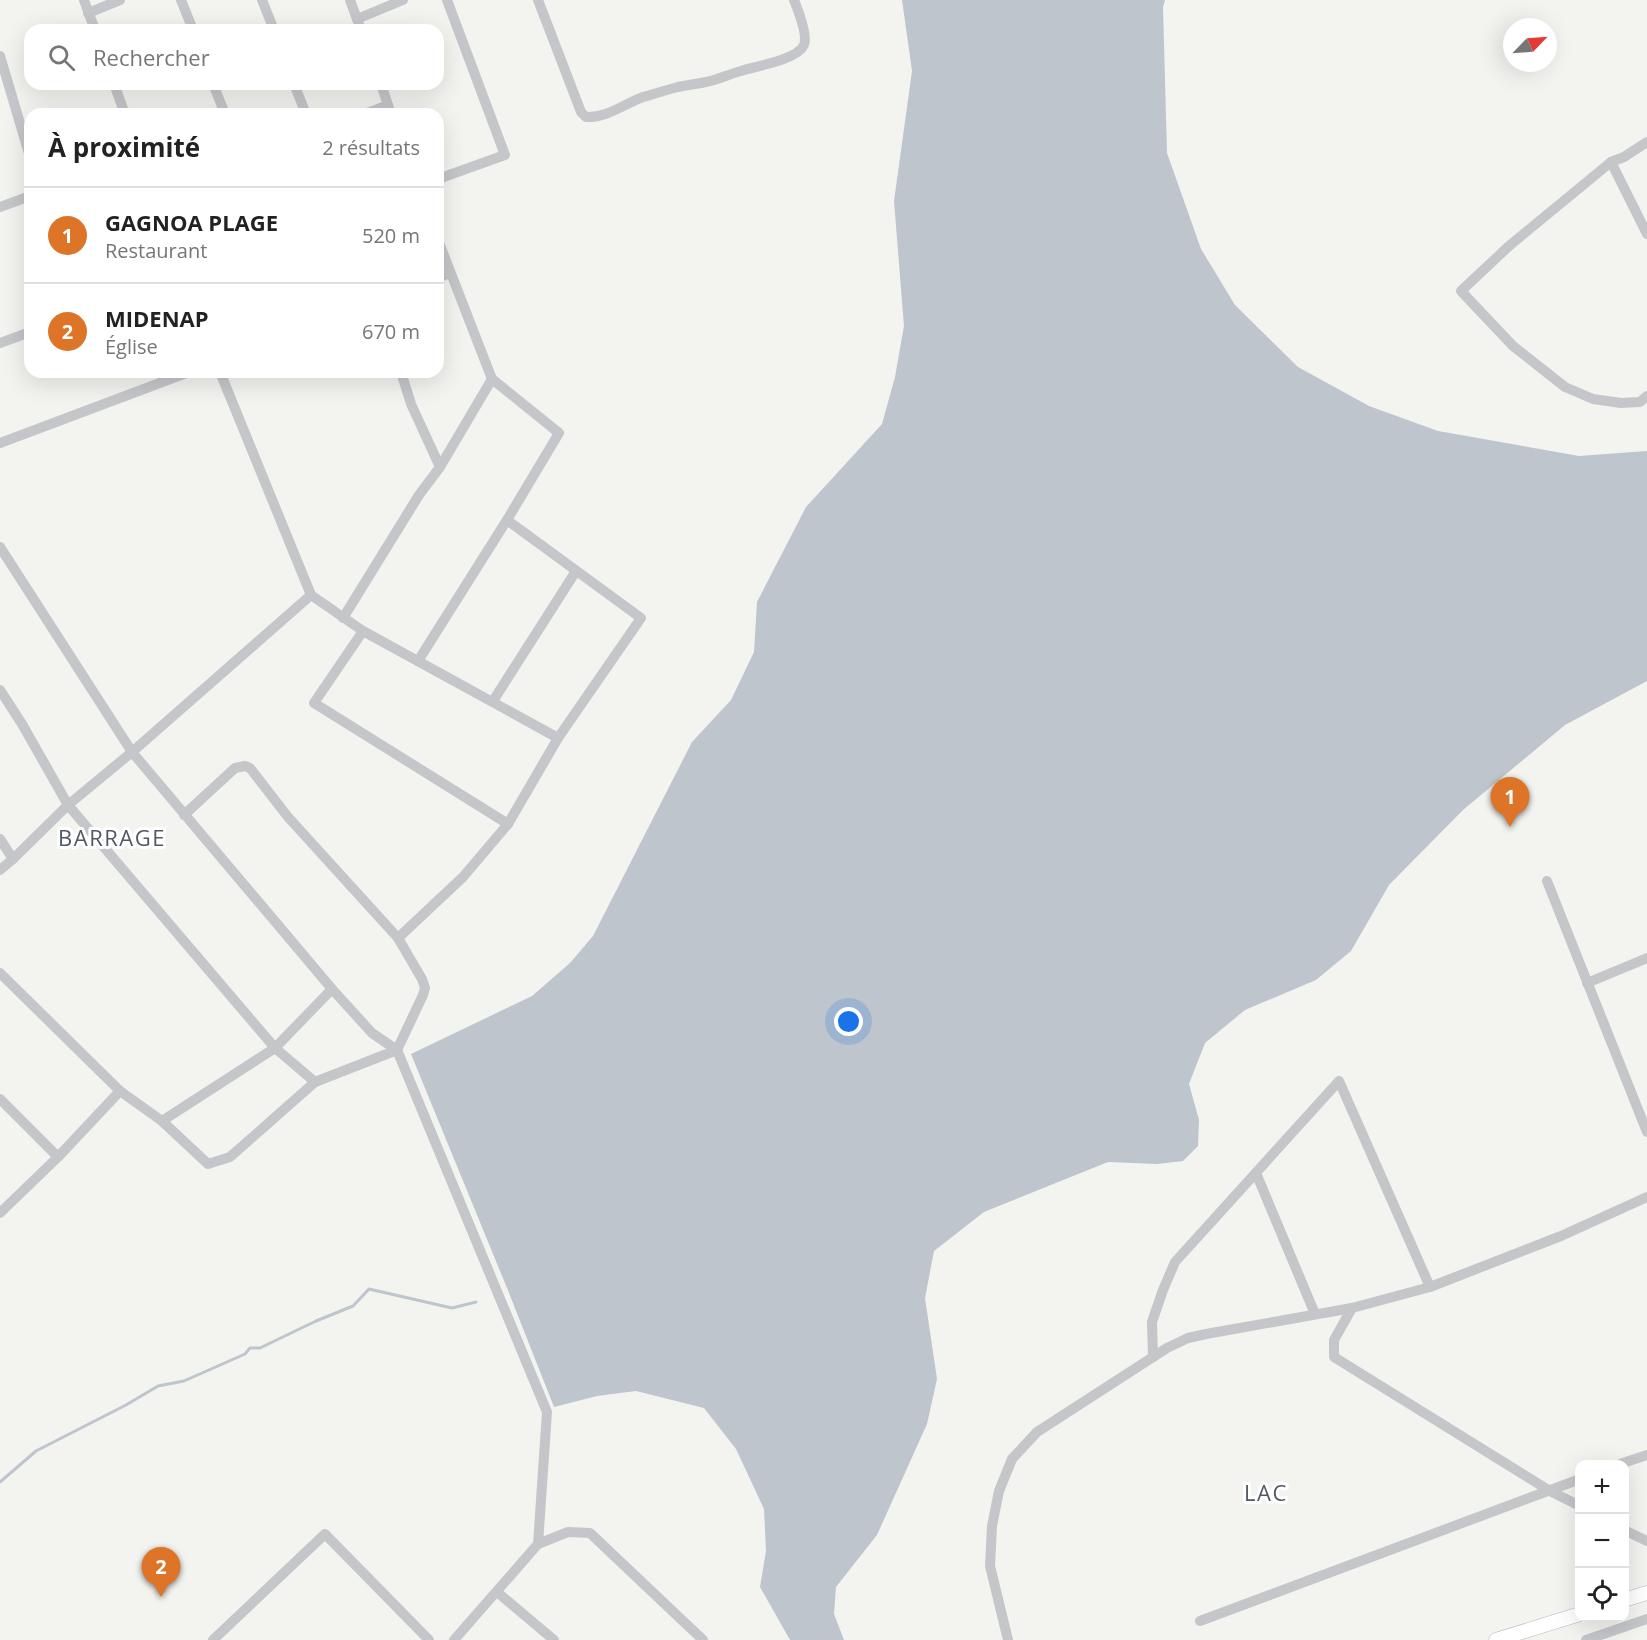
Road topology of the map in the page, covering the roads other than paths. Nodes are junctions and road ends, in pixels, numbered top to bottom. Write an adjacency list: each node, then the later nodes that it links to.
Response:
1 (84, 0): 10 (street)
2 (120, 0): 10 (street)
3 (181, 0): 12 (street)
4 (262, 0): 13 (street)
5 (350, 0): 14 (street)
6 (403, 0): 15 (street)
7 (447, 0): 28 (street)
8 (538, 0): 9 (street)
9 (794, 0)
10 (88, 13): 11 (street)
11 (92, 24)
12 (191, 24)
13 (272, 24)
14 (359, 24)
15 (361, 24)
16 (0, 56): 25 (street)
17 (116, 90): 21 (street)
18 (215, 90): 22 (street)
19 (296, 90): 23 (street)
20 (383, 90): 24 (street)
21 (123, 108)
22 (223, 108)
23 (304, 108)
24 (389, 108)
25 (24, 137)
26 (1647, 142): 27 (street)
27 (1611, 162): 31 (street); 41 (street)
28 (444, 177)
29 (24, 198): 30 (street)
30 (0, 207)
31 (1647, 234)
32 (444, 256): 33 (street)
33 (450, 273): 34 (street); 40 (street)
34 (444, 276)
35 (24, 334): 36 (street)
36 (1, 341)
37 (173, 378): 42 (street)
38 (222, 378): 47 (street)
39 (403, 378): 43 (street)
40 (492, 379): 43 (street); 44 (street)
41 (1647, 396)
42 (0, 443)
43 (440, 467): 48 (street)
44 (507, 520): 46 (street); 50 (street)
45 (2, 554): 54 (street)
46 (576, 571): 52 (street); 53 (street)
47 (311, 595): 48 (street); 54 (street)
48 (343, 618): 49 (street)
49 (363, 632): 50 (street); 57 (street)
50 (418, 661): 52 (street)
51 (0, 690): 55 (street)
52 (493, 701): 53 (street)
53 (558, 738): 57 (street)
54 (132, 752): 55 (street); 56 (street)
55 (68, 805): 59 (street); 67 (street)
56 (184, 815): 62 (street); 66 (street)
57 (508, 824): 62 (street)
58 (0, 839): 59 (street)
59 (13, 859): 60 (street)
60 (0, 870)
61 (1547, 881): 65 (street)
62 (398, 938): 68 (street)
63 (1647, 957): 65 (street)
64 (0, 973): 70 (street)
65 (1587, 983): 73 (street)
66 (332, 989): 67 (street); 68 (street)
67 (275, 1048): 69 (street); 72 (street)
68 (398, 1050): 69 (street); 89 (street)
69 (315, 1082): 72 (street)
70 (120, 1091): 72 (street); 74 (street)
71 (0, 1099): 74 (street)
72 (162, 1121)
73 (1647, 1132)
74 (58, 1157): 77 (street)
75 (1256, 1173): 78 (street); 80 (street); 81 (street)
76 (1647, 1197): 78 (street)
77 (0, 1214)
78 (1430, 1287): 79 (street)
79 (1353, 1308): 80 (street); 85 (street)
80 (1315, 1314): 81 (street)
81 (1153, 1357): 101 (street)
82 (1647, 1455): 83 (street)
83 (1629, 1461)
84 (1575, 1481): 85 (street)
85 (1550, 1491): 86 (street); 95 (street)
86 (1575, 1504)
87 (1629, 1532): 88 (street)
88 (1647, 1541)
89 (537, 1544): 90 (street); 100 (street)
90 (498, 1592): 98 (street); 99 (street)
91 (1647, 1593): 92 (main road)
92 (1629, 1598)
93 (1575, 1616): 102 (main road)
94 (1647, 1619): 103 (street)
95 (1200, 1621)
96 (213, 1640): 97 (street)
97 (429, 1640)
98 (454, 1640)
99 (554, 1640)
100 (704, 1640)
101 (1008, 1640)
102 (1496, 1640)
103 (1586, 1640)

